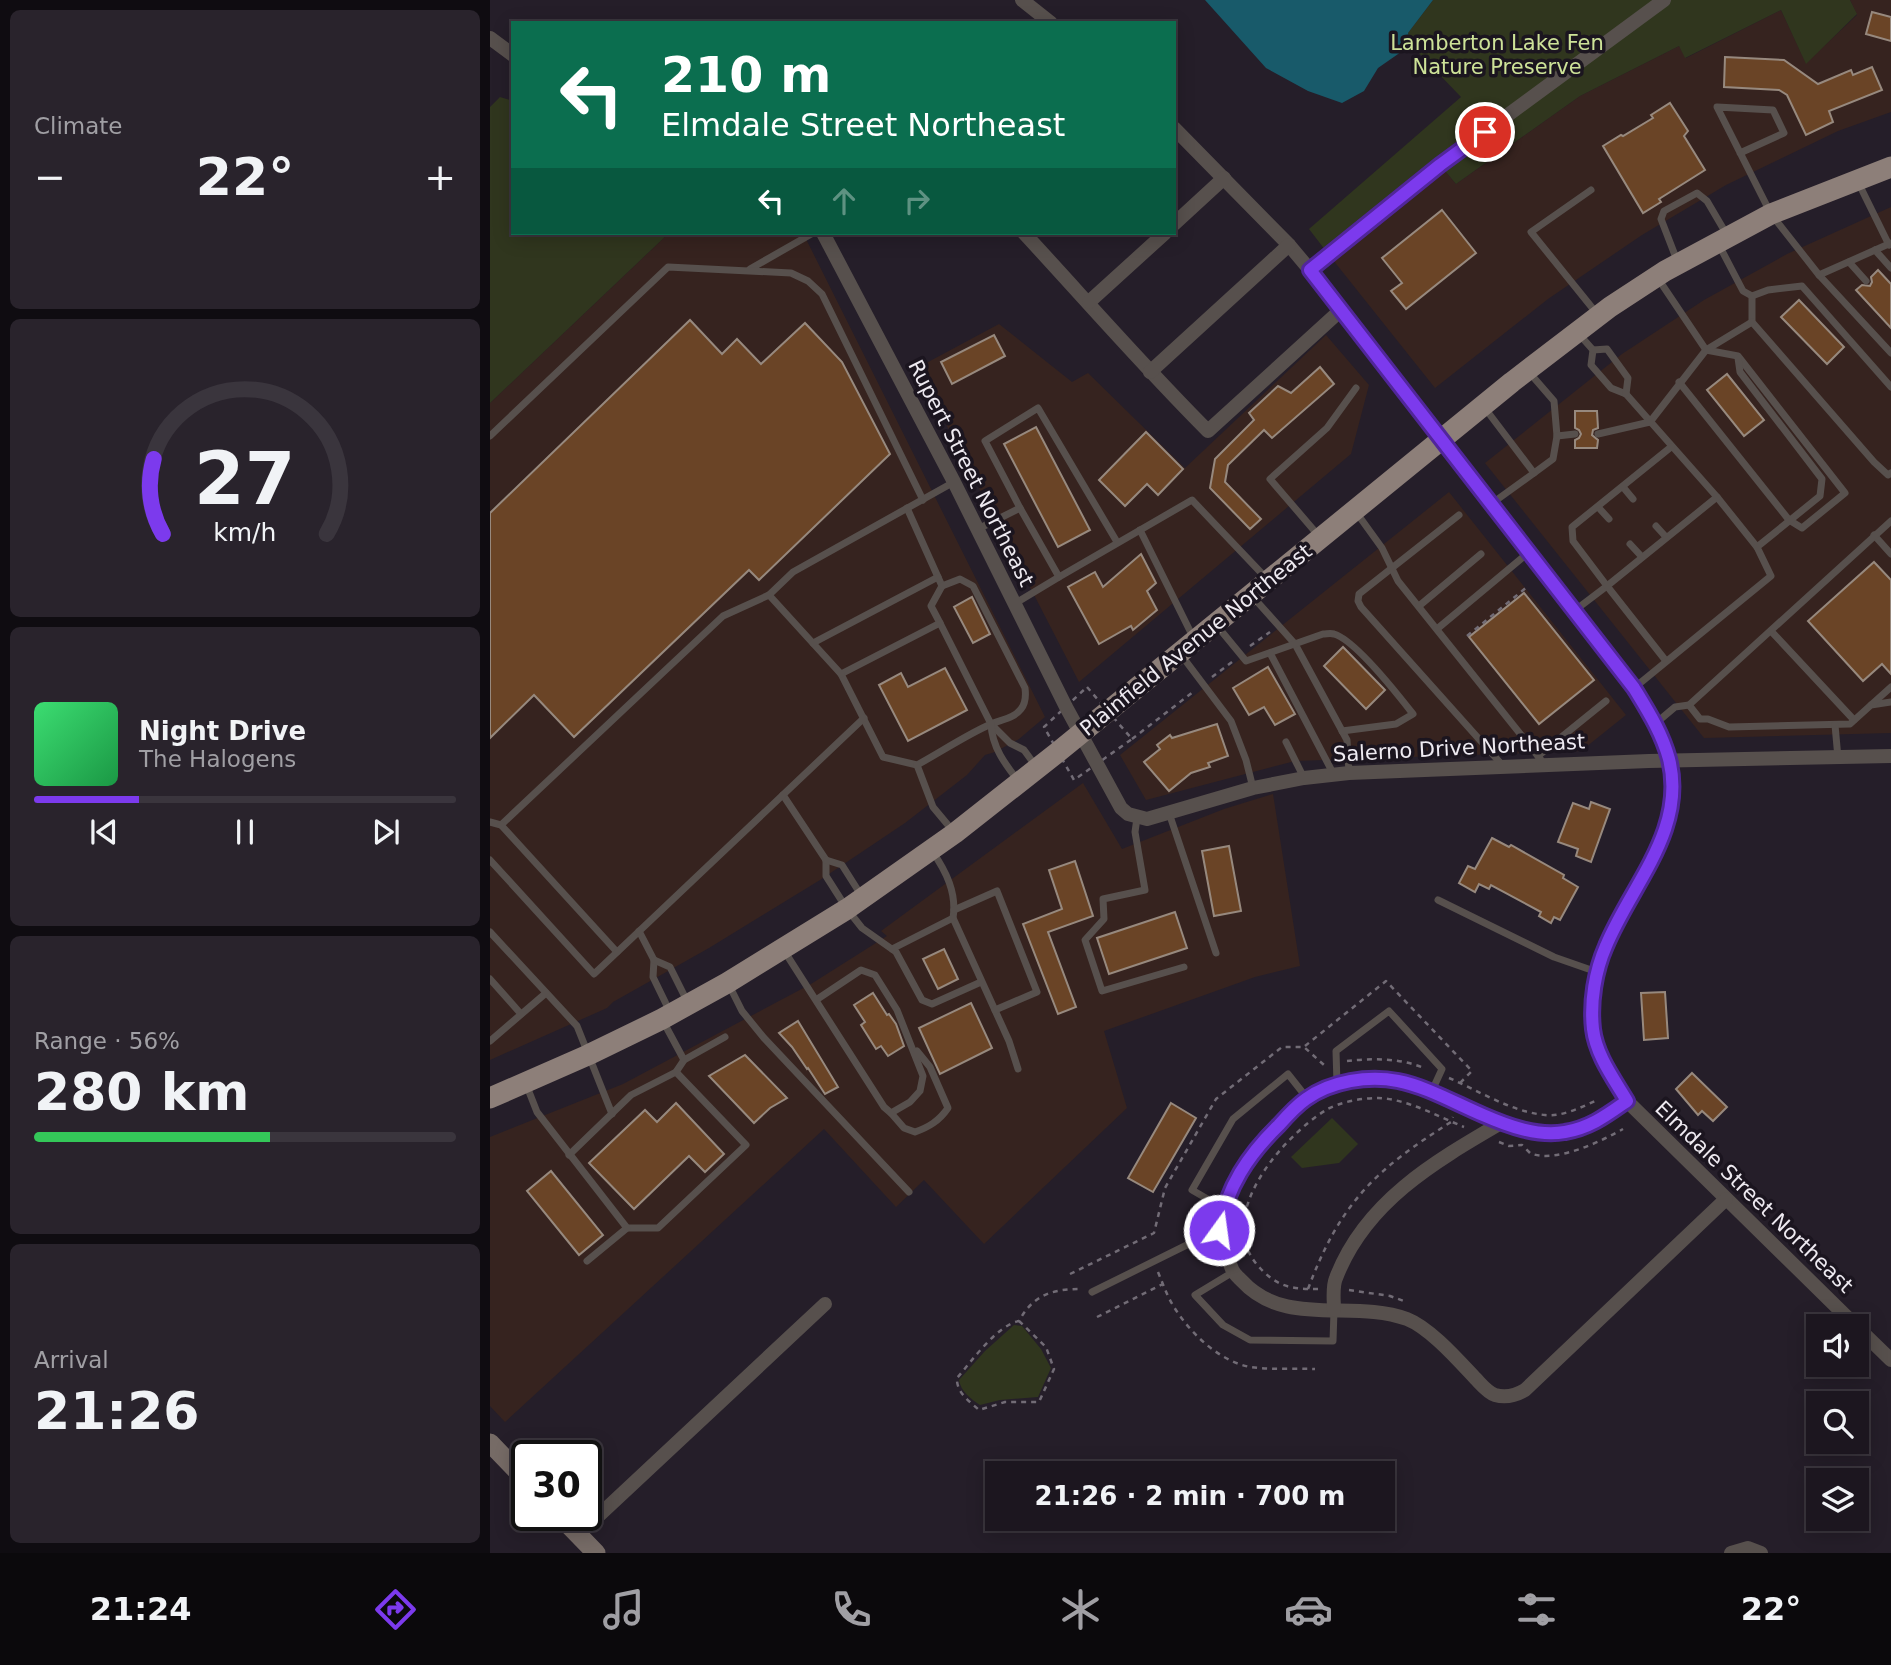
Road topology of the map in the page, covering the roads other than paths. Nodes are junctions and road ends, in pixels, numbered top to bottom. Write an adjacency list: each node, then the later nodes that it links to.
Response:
1 (1022, 0): 3 (street)
2 (1664, 0): 26 (street)
3 (1048, 21)
4 (490, 38): 5 (street)
5 (511, 54)
6 (1176, 130): 9 (street, Elmdale Street Northeast)
7 (1740, 153): 7 (lane); 12 (lane)
8 (1891, 167): 10 (main road, Plainfield Avenue Northeast)
9 (1224, 178): 13 (street); 20 (street, Elmdale Street Northeast)
10 (1857, 180): 12 (main road, Plainfield Avenue Northeast); 19 (lane)
11 (1591, 190): 33 (lane)
12 (1771, 214): 18 (main road, Plainfield Avenue Northeast); 27 (lane)
13 (1176, 222)
14 (810, 235): 25 (lane)
15 (824, 235): 56 (street, Rupert Street Northeast)
16 (1026, 235): 31 (street)
17 (1163, 235): 31 (street)
18 (1723, 240): 23 (main road, Plainfield Avenue Northeast); 23 (lane); 30 (lane)
19 (1890, 244): 21 (lane)
20 (1289, 245): 26 (street, Elmdale Street Northeast); 41 (street)
21 (1875, 250): 22 (lane); 24 (lane)
22 (1849, 262): 27 (lane); 29 (lane)
23 (1678, 264): 28 (main road, Plainfield Avenue Northeast)
24 (1891, 268)
25 (750, 270): 50 (lane); 60 (lane)
26 (1310, 270): 32 (street, Elmdale Street Northeast)
27 (1819, 275): 38 (lane)
28 (1657, 276): 33 (main road, Plainfield Avenue Northeast); 37 (lane)
29 (1866, 281)
30 (1752, 296): 34 (lane); 43 (lane)
31 (1089, 302): 41 (street)
32 (1342, 309): 41 (street); 52 (street, Elmdale Street Northeast)
33 (1598, 316): 35 (main road, Plainfield Avenue Northeast)
34 (1752, 322): 37 (lane); 55 (lane)
35 (1577, 332): 36 (lane); 40 (main road, Plainfield Avenue Northeast)
36 (1593, 350): 45 (lane); 45 (lane)
37 (1706, 350): 39 (lane); 42 (lane)
38 (1891, 353)
39 (1738, 356): 68 (lane); 68 (lane)
40 (1528, 370): 46 (main road, Plainfield Avenue Northeast); 51 (lane)
41 (1150, 372)
42 (1679, 382): 47 (lane); 68 (lane)
43 (1891, 387)
44 (1356, 388): 75 (lane)
45 (1626, 394): 47 (lane)
46 (1483, 406): 52 (main road, Plainfield Avenue Northeast); 54 (lane)
47 (1650, 422): 49 (lane); 53 (lane)
48 (1575, 434): 51 (lane)
49 (1598, 434)
50 (490, 436)
51 (1557, 436): 54 (lane)
52 (1442, 440): 61 (street, Elmdale Street Northeast); 65 (main road, Plainfield Avenue Northeast)
53 (1671, 447): 57 (lane); 58 (lane)
54 (1535, 473): 61 (lane)
55 (1891, 473)
56 (954, 482): 60 (lane); 71 (street, Rupert Street Northeast)
57 (1623, 487): 59 (lane); 62 (lane)
58 (1717, 496): 74 (lane); 78 (lane)
59 (1633, 499)
60 (923, 500): 63 (lane)
61 (1491, 504): 79 (street, Elmdale Street Northeast)
62 (1598, 507): 67 (lane); 88 (lane)
63 (907, 508): 84 (lane); 89 (lane)
64 (1020, 508): 71 (lane); 76 (lane); 85 (lane)
65 (1355, 511): 75 (main road, Plainfield Avenue Northeast); 83 (lane)
66 (1459, 515): 83 (lane)
67 (1609, 519)
68 (1789, 520): 78 (lane)
69 (1891, 521): 73 (lane)
70 (1656, 526): 74 (lane)
71 (977, 529): 91 (street, Rupert Street Northeast)
72 (1140, 530): 76 (lane); 86 (lane); 100 (lane)
73 (1874, 535): 81 (lane); 97 (lane)
74 (1666, 537): 82 (lane)
75 (1321, 539): 86 (main road, Plainfield Avenue Northeast)
76 (1117, 542): 85 (lane)
77 (1630, 544): 82 (lane)
78 (1757, 547): 102 (lane)
79 (1528, 553): 93 (street, Elmdale Street Northeast); 96 (lane)
80 (1481, 554): 92 (lane)
81 (1891, 554)
82 (1642, 557): 88 (lane)
83 (1391, 569): 92 (lane); 123 (lane)
84 (938, 577): 87 (lane); 98 (lane)
85 (1059, 578): 91 (lane)
86 (1269, 581): 90 (main road, Plainfield Avenue Northeast)
87 (942, 586): 94 (lane); 113 (lane)
88 (1606, 586): 93 (lane); 102 (lane)
89 (769, 595): 98 (lane); 134 (lane)
90 (1251, 595): 95 (main road, Plainfield Avenue Northeast); 99 (lane)
91 (1014, 604): 116 (street, Rupert Street Northeast)
92 (1419, 606): 96 (lane)
93 (1574, 611): 105 (street, Elmdale Street Northeast)
94 (940, 623): 103 (lane); 113 (lane)
95 (1216, 624): 100 (main road, Plainfield Avenue Northeast); 101 (lane)
96 (1437, 629): 120 (lane)
97 (1771, 631): 108 (lane); 111 (lane)
98 (813, 643): 103 (lane)
99 (1295, 644): 101 (lane); 115 (lane); 115 (lane)
100 (1187, 646): 116 (main road, Plainfield Avenue Northeast); 129 (lane)
101 (1270, 653): 126 (lane)
102 (1666, 662): 105 (lane)
103 (841, 674): 110 (lane)
104 (1891, 687): 109 (lane)
105 (1634, 688): 112 (street, Elmdale Street Northeast)
106 (1606, 701): 120 (lane)
107 (1891, 702): 109 (lane)
108 (1689, 705): 112 (lane); 114 (lane)
109 (1871, 705): 111 (lane)
110 (863, 718): 122 (lane); 130 (lane)
111 (1854, 720): 114 (lane)
112 (1656, 723): 121 (street, Elmdale Street Northeast)
113 (991, 724): 122 (lane); 124 (lane); 128 (lane)
114 (1835, 725): 119 (lane)
115 (1342, 732): 125 (lane)
116 (1080, 734): 124 (main road, Plainfield Avenue Northeast); 132 (street)
117 (1286, 742): 127 (lane)
118 (1891, 756): 119 (street, Salerno Drive Northeast)
119 (1838, 759): 121 (street, Salerno Drive Northeast)
120 (1542, 761): 121 (street, Salerno Drive Northeast); 123 (street, Salerno Drive Northeast)
121 (1670, 761): 150 (street, Elmdale Street Northeast)
122 (917, 765): 135 (lane)
123 (1505, 767): 125 (street, Salerno Drive Northeast)
124 (1038, 768): 128 (main road, Plainfield Avenue Northeast)
125 (1349, 773): 126 (street, Salerno Drive Northeast)
126 (1334, 775): 127 (street, Salerno Drive Northeast)
127 (1304, 778): 129 (street, Salerno Drive Northeast)
128 (1020, 782): 135 (main road, Plainfield Avenue Northeast)
129 (1253, 788): 131 (street, Salerno Drive Northeast)
130 (783, 795): 138 (lane); 142 (lane)
131 (1169, 813): 132 (street, Salerno Drive Northeast); 147 (lane)
132 (1137, 818): 149 (lane)
133 (490, 822): 134 (lane)
134 (501, 825): 146 (lane)
135 (955, 833): 136 (main road, Plainfield Avenue Northeast)
136 (931, 850): 140 (main road, Plainfield Avenue Northeast); 141 (lane)
137 (490, 860): 146 (lane)
138 (826, 860): 140 (lane); 140 (lane)
139 (1438, 900): 150 (lane)
140 (855, 904): 144 (main road, Plainfield Avenue Northeast); 145 (lane)
141 (953, 914): 145 (lane); 152 (lane); 156 (lane)
142 (639, 931): 146 (lane); 148 (lane)
143 (490, 932): 154 (lane)
144 (782, 949): 153 (main road, Plainfield Avenue Northeast); 155 (lane)
145 (892, 949): 152 (lane)
146 (617, 952)
147 (1216, 953)
148 (654, 960): 157 (lane); 157 (lane)
149 (1184, 967)
150 (1598, 972): 171 (street, Elmdale Street Northeast)
151 (490, 979): 158 (lane)
152 (981, 982): 156 (lane)
153 (727, 983): 157 (main road, Plainfield Avenue Northeast); 176 (lane)
154 (545, 993): 158 (lane); 162 (lane)
155 (816, 1000): 161 (lane); 172 (lane)
156 (995, 1010): 164 (lane)
157 (674, 1012): 162 (main road, Plainfield Avenue Northeast); 163 (lane)
158 (522, 1014): 160 (lane)
159 (725, 1037): 163 (lane)
160 (490, 1041)
161 (914, 1048): 172 (lane); 172 (lane)
162 (588, 1055): 166 (main road, Plainfield Avenue Northeast); 173 (lane)
163 (684, 1060): 165 (lane)
164 (1018, 1069)
165 (676, 1072): 173 (lane); 179 (lane)
166 (526, 1084): 169 (main road, Plainfield Avenue Northeast); 175 (lane)
167 (1336, 1084): 168 (street); 168 (lane); 170 (street)
168 (1431, 1093): 174 (street)
169 (492, 1094)
170 (1307, 1098): 178 (street); 178 (lane)
171 (1627, 1101): 174 (street); 177 (street, Elmdale Street Northeast)
172 (891, 1113)
173 (612, 1114): 175 (lane)
174 (1501, 1123): 185 (street)
175 (569, 1155): 179 (lane)
176 (909, 1192)
177 (1726, 1199): 185 (street); 186 (street, Elmdale Street Northeast)
178 (1223, 1208): 180 (street)
179 (627, 1228): 181 (lane)
180 (1219, 1230): 182 (street); 183 (lane)
181 (587, 1261)
182 (1233, 1272): 185 (street); 185 (lane)
183 (1092, 1292)
184 (825, 1304): 192 (street)
185 (1334, 1310)
186 (1843, 1314)
187 (1869, 1339): 188 (street, Elmdale Street Northeast)
188 (1891, 1360)
189 (490, 1443): 190 (main road)
190 (511, 1465)
191 (574, 1531): 192 (main road)
192 (578, 1535): 194 (main road)
193 (1755, 1550): 195 (street)
194 (596, 1553)
195 (1731, 1553)

